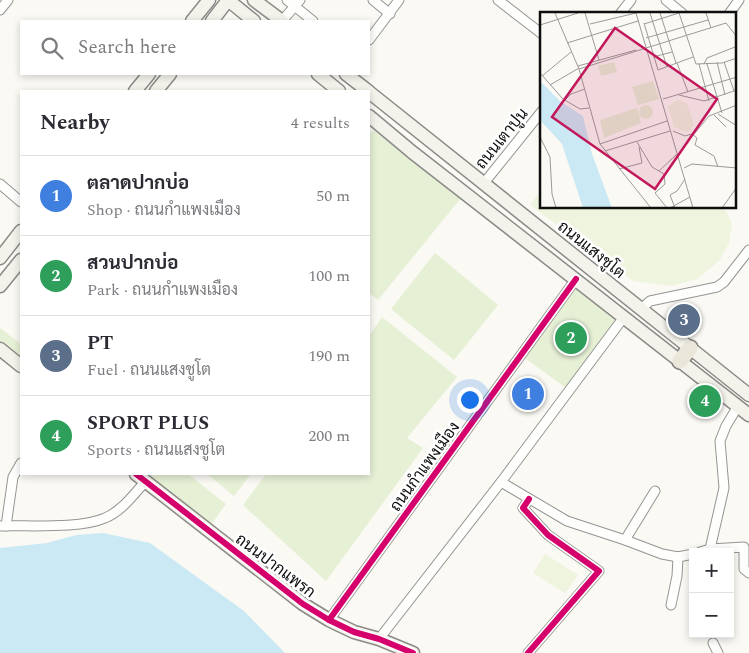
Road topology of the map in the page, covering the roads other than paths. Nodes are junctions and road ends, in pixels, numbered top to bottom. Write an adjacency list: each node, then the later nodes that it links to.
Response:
1 (8, 0): 13 (street)
2 (209, 0): 18 (main road)
3 (228, 0): 19 (main road); 20 (main road)
4 (254, 0): 21 (main road)
5 (287, 0): 12 (street)
6 (372, 0): 17 (street)
7 (399, 0): 17 (street)
8 (498, 0): 24 (street)
9 (631, 0): 14 (street)
10 (666, 0): 15 (street)
11 (739, 0): 16 (street)
12 (297, 3): 22 (street); 23 (street)
13 (0, 10)
14 (622, 12)
15 (681, 12)
16 (730, 12)
17 (390, 14): 25 (street)
18 (193, 20)
19 (213, 20)
20 (253, 20)
21 (281, 20)
22 (283, 20)
23 (312, 20)
24 (540, 32)
25 (370, 39)
26 (148, 75): 30 (main road)
27 (169, 75): 31 (main road)
28 (319, 75): 32 (main road)
29 (349, 76): 33 (main road); 34 (main road, ถนนแสงชูโต)
30 (136, 90)
31 (157, 90)
32 (339, 90)
33 (341, 90)
34 (367, 90)
35 (370, 93): 38 (main road, ถนนแสงชูโต)
36 (540, 113): 41 (street, ถนนเตาปูน)
37 (370, 117): 39 (main road, ถนนแสงชูโต)
38 (437, 146): 39 (main road); 41 (main road, ถนนแสงชูโต)
39 (424, 161): 47 (main road, ถนนแสงชูโต)
40 (0, 184): 42 (street)
41 (484, 184): 49 (main road, ถนนแสงชูโต)
42 (20, 201)
43 (20, 232): 45 (main road)
44 (747, 254): 49 (street)
45 (0, 258)
46 (20, 261): 48 (main road)
47 (576, 279): 50 (main road, ถนนแสงชูโต); 71 (street, ถนนกำแพงเมือง)
48 (0, 286)
49 (641, 309): 51 (main road, ถนนแสงชูโต)
50 (624, 317): 53 (main road, ถนนแสงชูโต); 60 (street)
51 (690, 348): 53 (main road); 55 (main road, ถนนแสงชูโต)
52 (0, 349): 54 (main road)
53 (680, 361): 56 (main road, ถนนแสงชูโต)
54 (20, 365)
55 (749, 395)
56 (738, 406): 57 (main road, ถนนแสงชูโต); 65 (street)
57 (749, 415)
58 (20, 466): 63 (street)
59 (141, 478): 63 (street); 71 (main road, ถนนปากแพรก)
60 (501, 482): 62 (street); 72 (street)
61 (655, 491): 64 (street)
62 (528, 499): 64 (street); 75 (street)
63 (3, 526)
64 (626, 540): 68 (street)
65 (710, 548)
66 (727, 548): 69 (street)
67 (689, 555): 68 (street)
68 (678, 557): 70 (street)
69 (749, 573)
70 (671, 605)
71 (329, 620): 72 (main road, ถนนปากแพรก)
72 (379, 639): 74 (main road, ถนนปากแพรก)
73 (713, 643): 76 (street)
74 (414, 653)
75 (528, 653)
76 (718, 653)

